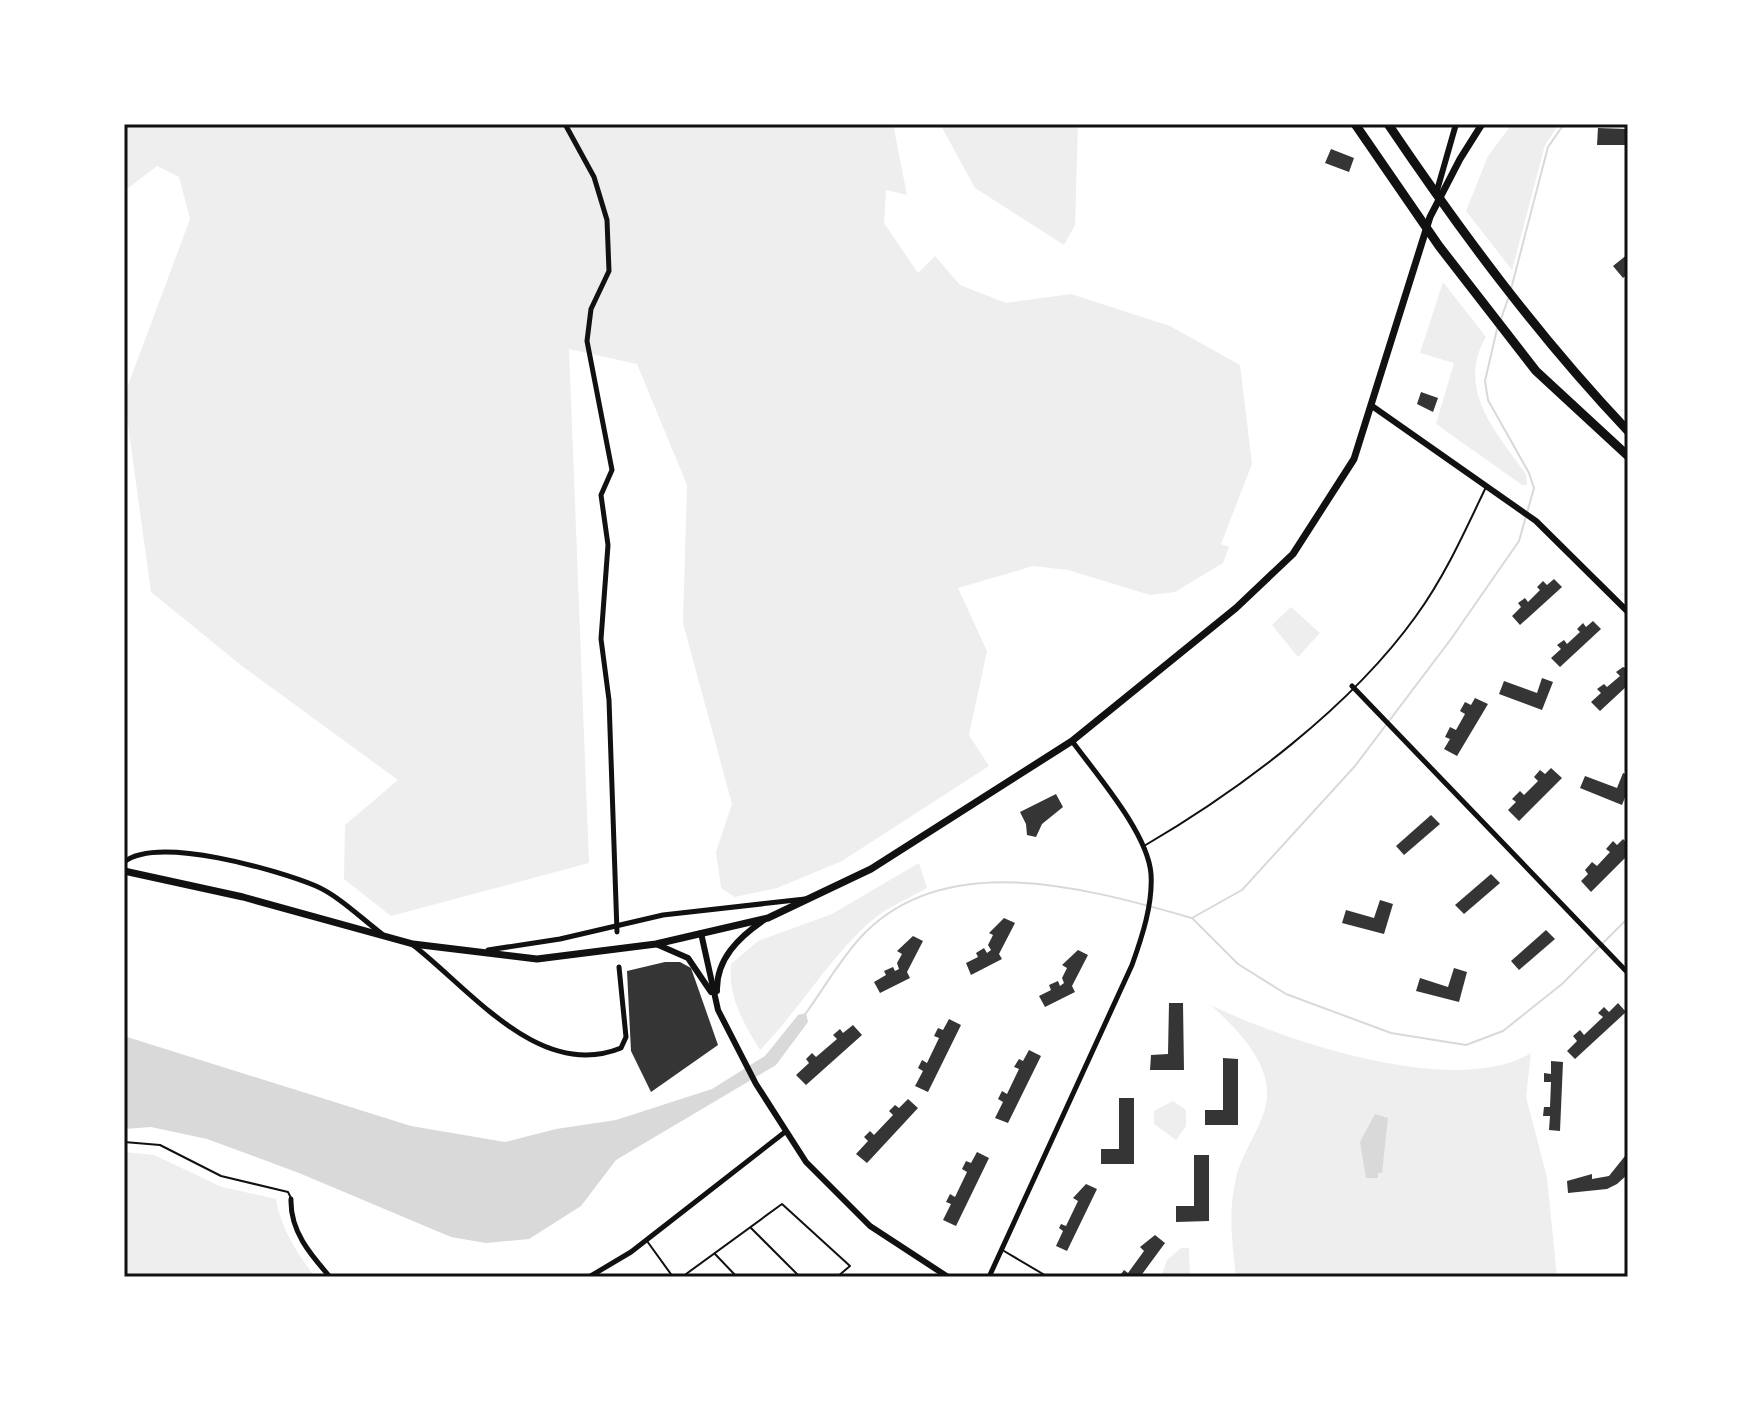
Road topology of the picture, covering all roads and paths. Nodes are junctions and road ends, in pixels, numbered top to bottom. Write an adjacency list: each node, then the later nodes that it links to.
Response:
1 (565, 124): 19 (street)
2 (1355, 124): 9 (highway)
3 (1388, 124): 8 (highway)
4 (1456, 124): 6 (street)
5 (1482, 124): 6 (main road)
6 (1430, 217): 7 (main road)
7 (1372, 406): 10 (street); 13 (main road)
8 (1628, 431)
9 (1628, 456)
10 (1487, 487): 11 (street); 12 (lane)
11 (1628, 612)
12 (1352, 686): 14 (lane); 27 (street)
13 (1072, 741): 14 (street); 17 (main road)
14 (1143, 847): 34 (street)
15 (124, 862): 22 (street)
16 (124, 871): 22 (main road)
17 (810, 898): 18 (main road); 19 (street)
18 (768, 918): 21 (main road); 28 (street)
19 (618, 924): 20 (street); 25 (street)
20 (617, 932)
21 (701, 933): 24 (main road); 28 (street)
22 (386, 937): 23 (main road)
23 (413, 944): 25 (main road); 26 (street)
24 (656, 944): 25 (main road); 28 (street)
25 (466, 952)
26 (619, 967)
27 (1628, 973)
28 (718, 1010): 29 (street)
29 (785, 1132): 33 (street); 43 (street)
30 (124, 1142): 31 (lane)
31 (291, 1199): 36 (street)
32 (751, 1227): 35 (lane); 41 (lane); 42 (lane)
33 (646, 1240): 37 (street); 38 (lane)
34 (1002, 1250): 44 (street); 45 (lane)
35 (715, 1253): 39 (lane); 40 (lane)
36 (330, 1277)
37 (589, 1277)
38 (673, 1277)
39 (682, 1277)
40 (737, 1277)
41 (800, 1277)
42 (837, 1277)
43 (948, 1277)
44 (989, 1277)
45 (1048, 1277)

